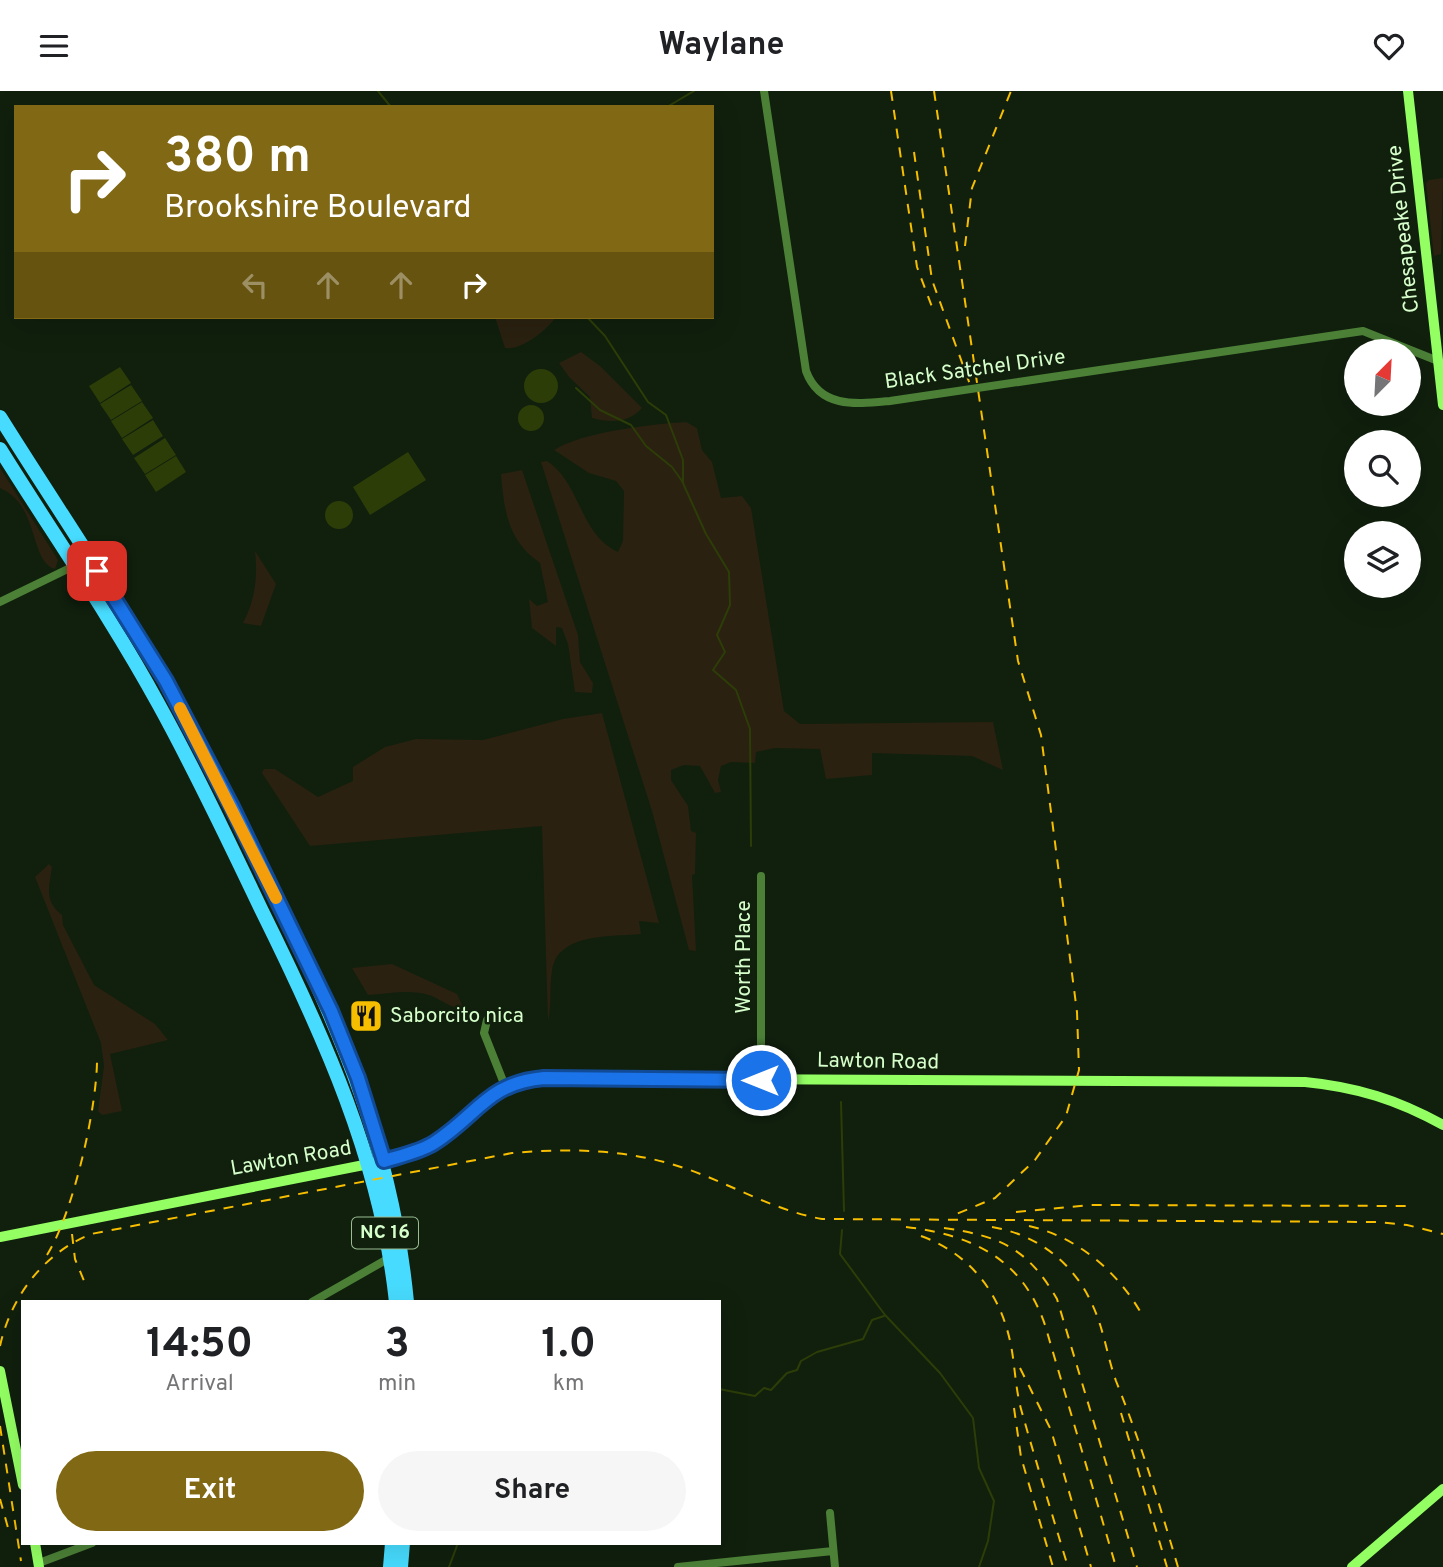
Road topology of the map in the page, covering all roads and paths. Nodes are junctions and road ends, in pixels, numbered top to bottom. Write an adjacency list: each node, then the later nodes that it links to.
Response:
1 (764, 91): 3 (street, Black Satchel Drive)
2 (1408, 91): 3 (street, Chesapeake Drive)
3 (1438, 361): 4 (street, Chesapeake Drive)
4 (1443, 405)
5 (0, 417): 9 (highway, NC 16)
6 (0, 449): 7 (highway, NC 16)
7 (74, 566): 8 (street); 10 (highway, NC 16)
8 (0, 602)
9 (166, 681): 10 (highway); 16 (highway, NC 16)
10 (150, 689): 17 (highway, NC 16)
11 (761, 876): 13 (street, Worth Place)
12 (487, 1020): 14 (street)
13 (761, 1080): 14 (street, Lawton Road); 15 (street, Lawton Road)
14 (505, 1086): 16 (street, Lawton Road)
15 (1443, 1125)
16 (384, 1161): 17 (street, Lawton Road); 19 (highway, NC 16)
17 (368, 1164): 18 (street, Lawton Road); 19 (highway, NC 16)
18 (0, 1237)
19 (395, 1254): 20 (street); 21 (highway, NC 16); 22 (highway, NC 16)
20 (315, 1300)
21 (396, 1300)
22 (406, 1300)
23 (0, 1371): 24 (street)
24 (20, 1456)
25 (1443, 1489): 37 (street)
26 (830, 1513): 31 (street)
27 (34, 1545): 32 (street)
28 (88, 1545): 32 (street)
29 (393, 1545): 33 (highway)
30 (403, 1545): 34 (highway)
31 (833, 1551): 35 (street); 36 (street)
32 (39, 1565)
33 (390, 1567)
34 (401, 1567)
35 (678, 1567)
36 (835, 1567)
37 (1352, 1567)

